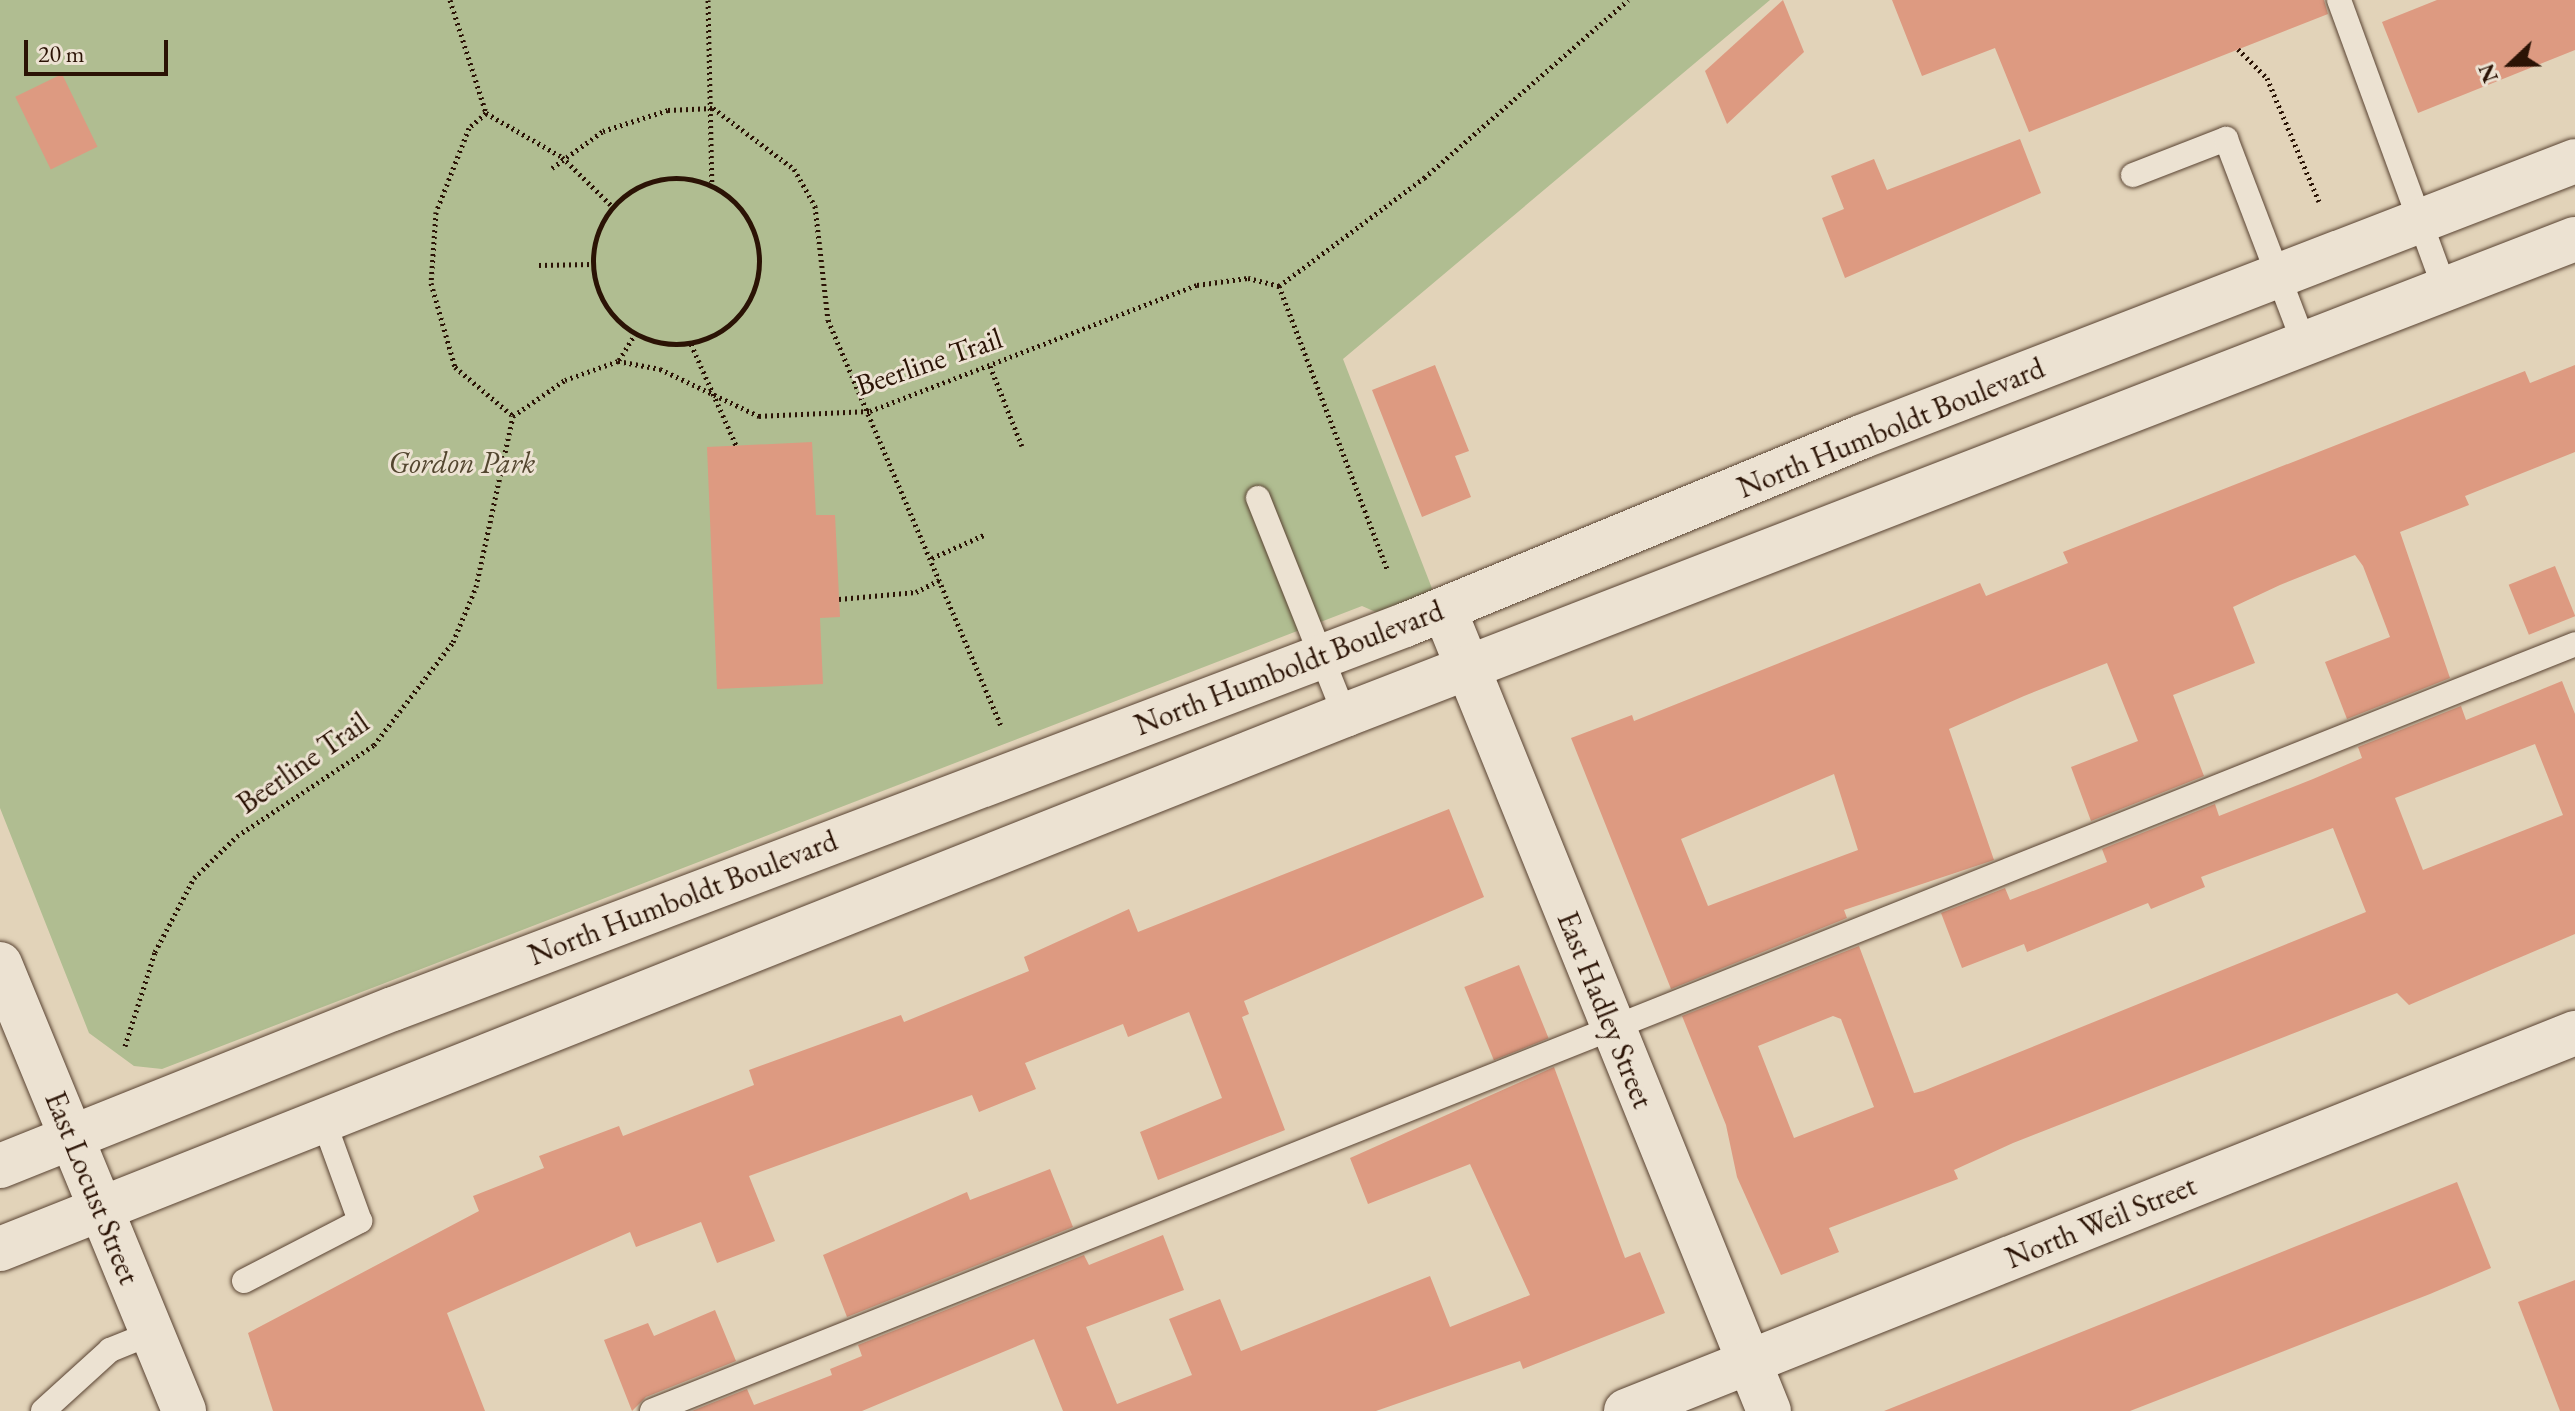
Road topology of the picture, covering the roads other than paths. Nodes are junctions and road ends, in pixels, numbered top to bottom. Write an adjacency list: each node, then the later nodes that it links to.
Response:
1 (2339, 0): 4 (lane)
2 (2575, 161): 4 (main road, North Humboldt Boulevard)
3 (2133, 175): 6 (lane)
4 (2418, 221): 6 (main road, North Humboldt Boulevard); 7 (lane)
5 (2575, 239): 7 (main road)
6 (2278, 277): 8 (lane); 10 (main road, North Humboldt Boulevard)
7 (2445, 290): 8 (main road)
8 (2305, 346): 13 (main road)
9 (1258, 498): 12 (lane)
10 (1444, 609): 12 (main road, North Humboldt Boulevard); 13 (main road, East Hadley Street)
11 (2575, 644): 16 (lane)
12 (1322, 655): 14 (lane); 19 (main road, North Humboldt Boulevard)
13 (1466, 669): 14 (main road); 16 (main road, East Hadley Street)
14 (1345, 715): 18 (main road)
15 (0, 964): 19 (main road, East Locust Street)
16 (1611, 1024): 25 (main road, East Hadley Street); 28 (lane)
17 (2575, 1033): 25 (main road, North Weil Street)
18 (325, 1125): 21 (main road); 23 (lane)
19 (70, 1135): 20 (main road, North Humboldt Boulevard); 21 (main road, East Locust Street)
20 (0, 1166)
21 (101, 1209): 22 (main road); 24 (main road, East Locust Street)
22 (0, 1249)
23 (244, 1281)
24 (152, 1333): 26 (lane); 27 (main road, East Locust Street)
25 (1749, 1362): 29 (main road, North Weil Street); 30 (main road, East Hadley Street)
26 (43, 1411)
27 (184, 1411)
28 (652, 1411)
29 (1626, 1411)
30 (1769, 1411)

